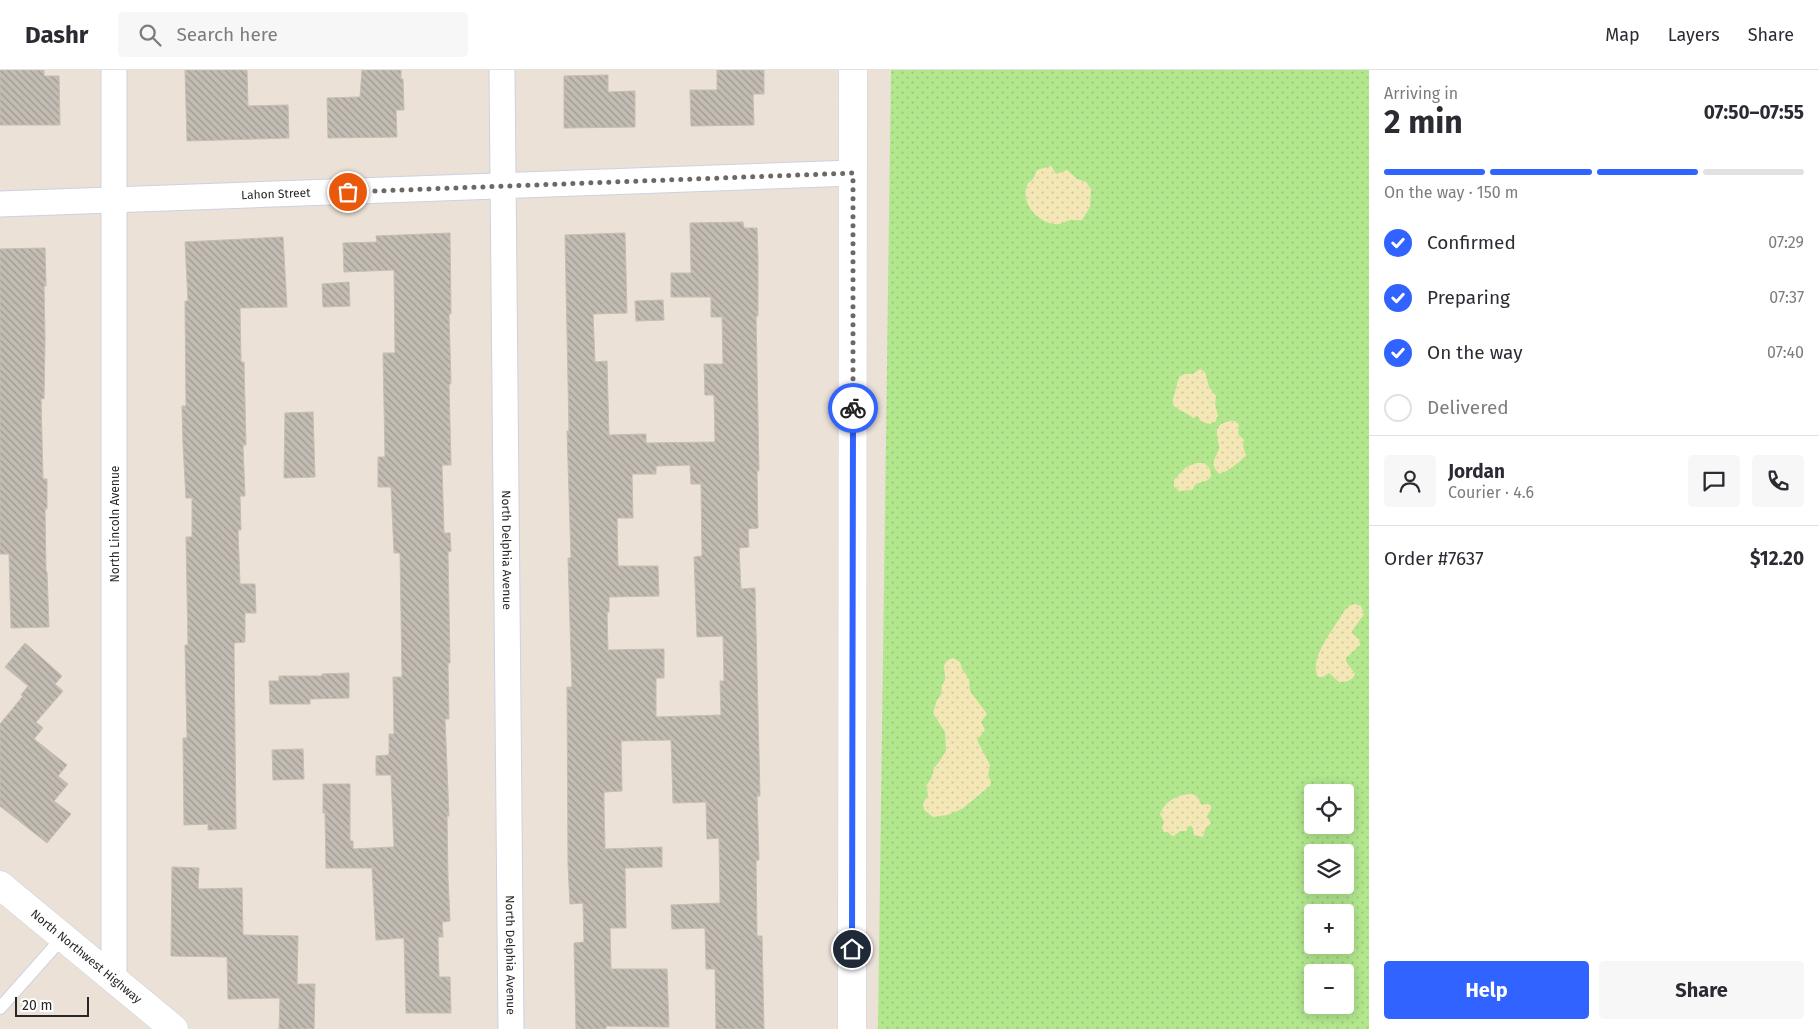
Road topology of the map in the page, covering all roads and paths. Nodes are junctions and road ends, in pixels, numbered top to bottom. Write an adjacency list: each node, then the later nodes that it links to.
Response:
1 (114, 70): 6 (street, North Lincoln Avenue)
2 (502, 70): 5 (street, North Delphia Avenue)
3 (853, 70): 4 (street)
4 (853, 173): 5 (street, Lahon Street); 14 (street)
5 (504, 186): 6 (street, Lahon Street); 13 (street, North Delphia Avenue)
6 (115, 200): 7 (street, Lahon Street); 10 (street, North Lincoln Avenue)
7 (0, 204)
8 (0, 884): 9 (street, North Northwest Highway)
9 (63, 937): 10 (street, North Northwest Highway); 11 (lane)
10 (114, 979): 12 (street, North Northwest Highway)
11 (0, 1008)
12 (174, 1029)
13 (511, 1029)
14 (852, 1029)

